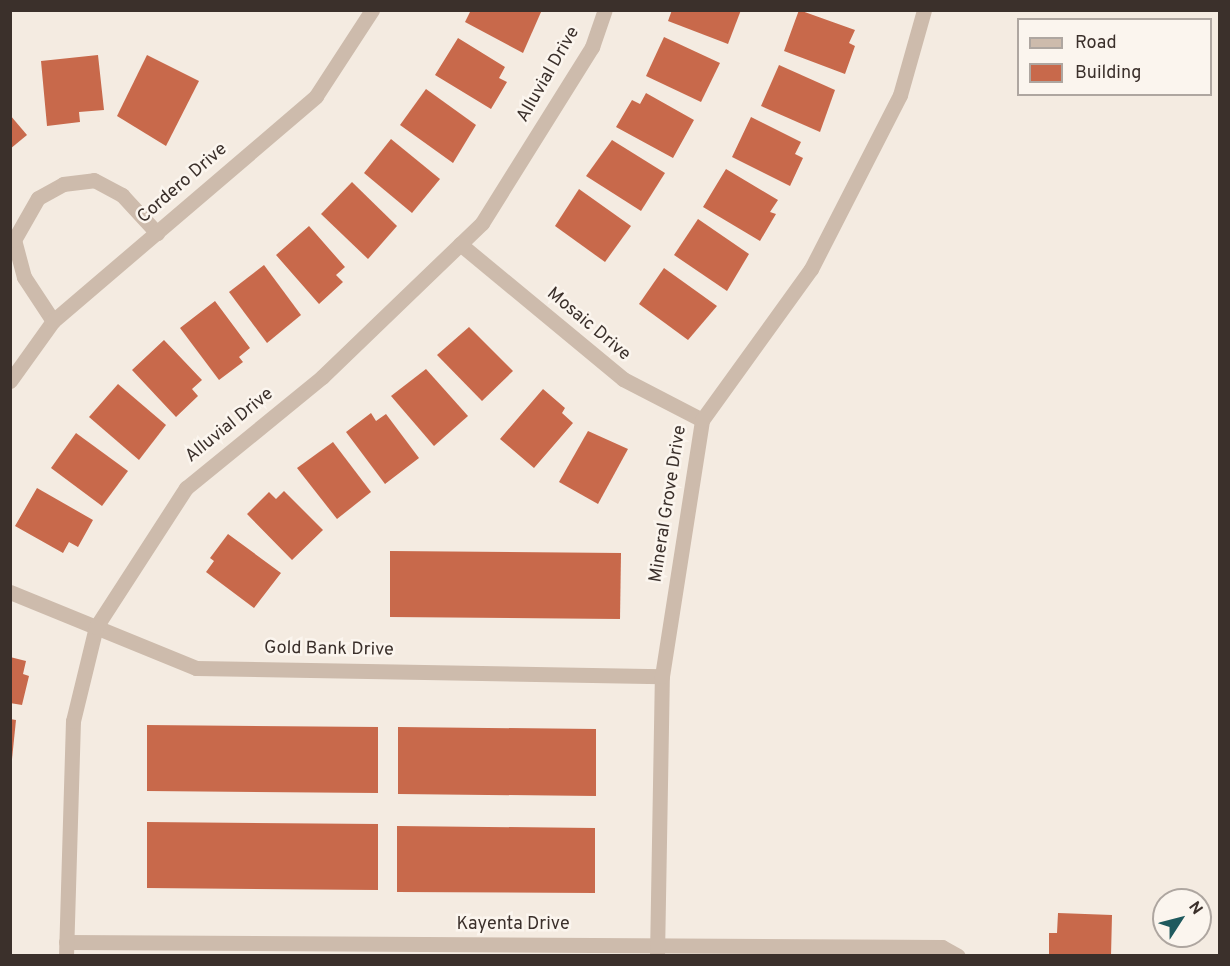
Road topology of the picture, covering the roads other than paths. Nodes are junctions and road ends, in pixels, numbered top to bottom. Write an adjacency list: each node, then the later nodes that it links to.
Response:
1 (372, 10): 4 (street, Cordero Drive)
2 (605, 10): 5 (street, Alluvial Drive)
3 (924, 10): 8 (street, Mineral Grove Drive)
4 (157, 233): 6 (street, Cordero Drive); 6 (street)
5 (460, 244): 8 (street, Mosaic Drive); 10 (street, Alluvial Drive)
6 (53, 321): 7 (street, Cordero Drive)
7 (10, 381)
8 (702, 420): 11 (street, Mineral Grove Drive)
9 (10, 592): 10 (street, Gold Bank Drive)
10 (96, 627): 11 (street, Gold Bank Drive); 12 (street, Alluvial Drive)
11 (662, 676): 14 (street, Mineral Grove Drive)
12 (66, 949): 13 (street, Kayenta Drive)
13 (354, 950): 14 (street, Kayenta Drive)
14 (657, 951): 15 (street, Kayenta Drive)
15 (958, 956)

